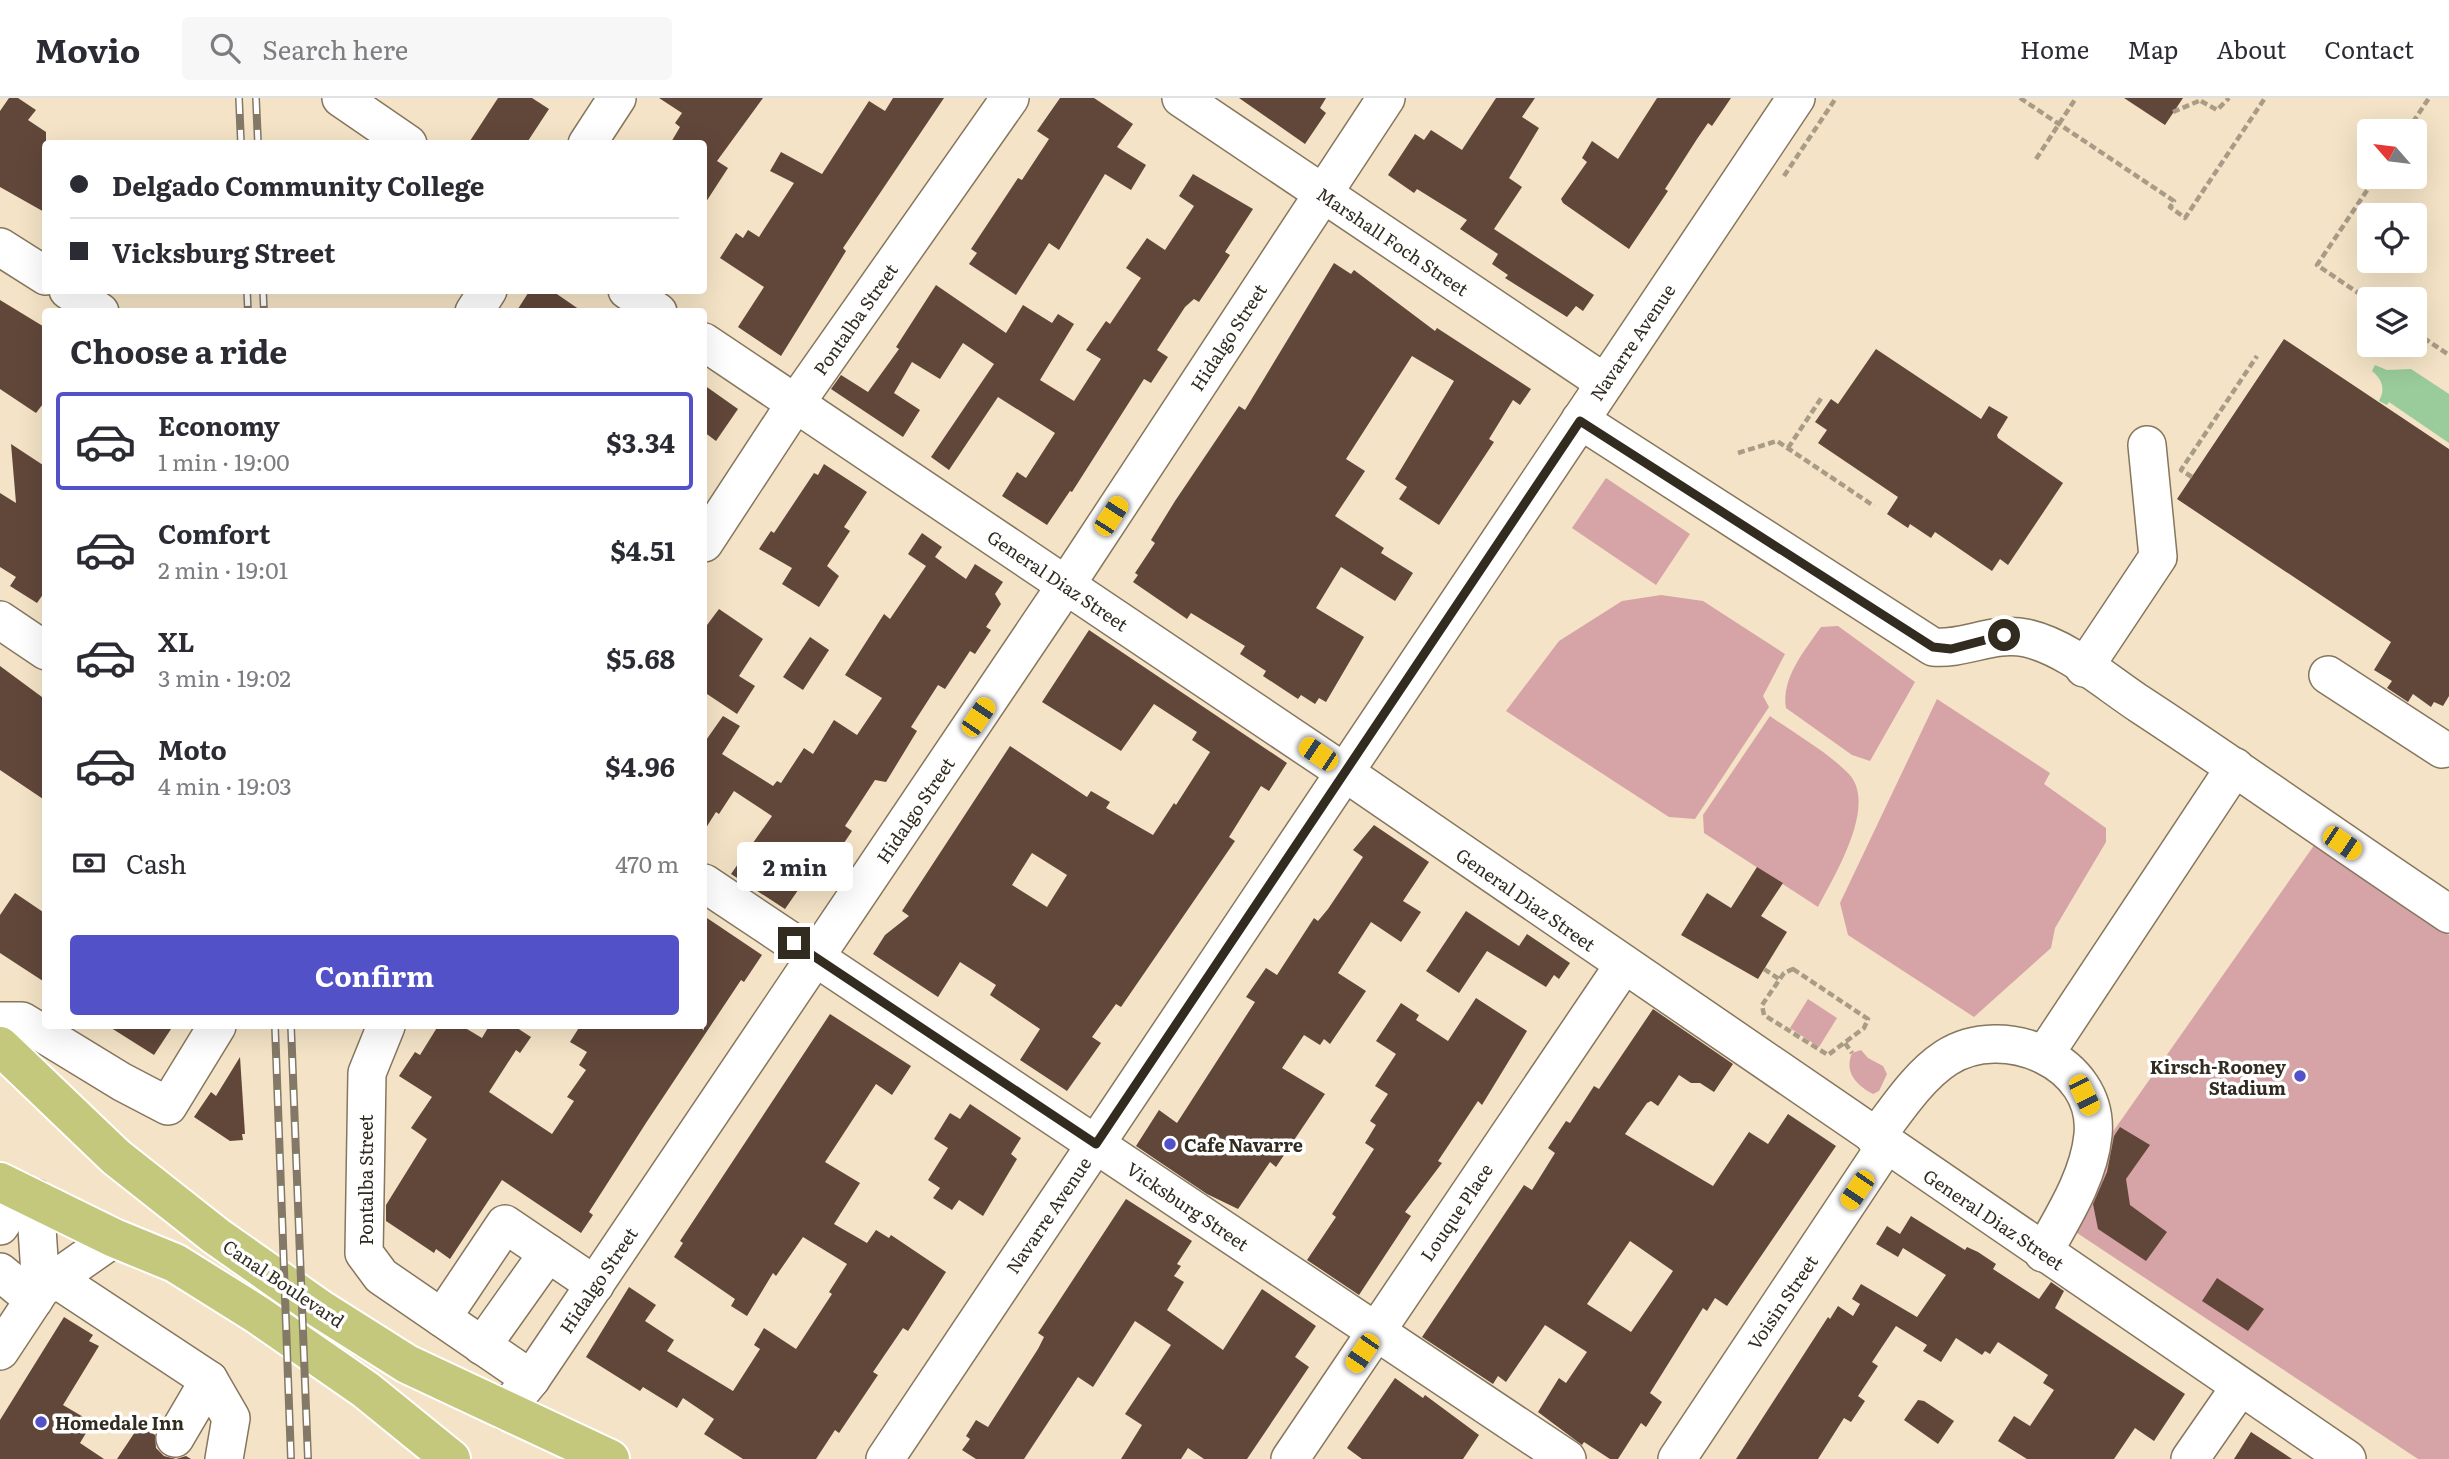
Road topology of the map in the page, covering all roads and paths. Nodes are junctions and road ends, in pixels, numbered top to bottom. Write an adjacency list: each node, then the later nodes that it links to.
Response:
1 (341, 98): 16 (street)
2 (617, 98): 17 (street)
3 (1010, 98): 34 (street, Pontalba Street)
4 (1181, 98): 20 (street, Marshall Foch Street)
5 (1386, 98): 20 (street, Hidalgo Street)
6 (1796, 98): 32 (street, Navarre Avenue)
7 (2020, 98): 15 (path)
8 (2076, 98): 15 (path)
9 (2229, 98): 12 (path)
10 (2265, 98): 15 (path)
11 (2430, 98): 14 (path)
12 (2201, 99): 13 (path)
13 (2174, 112)
14 (2415, 119)
15 (2059, 124): 18 (path)
16 (402, 140)
17 (590, 140)
18 (2036, 159)
19 (2368, 189): 23 (path)
20 (1322, 194): 32 (street, Marshall Foch Street); 42 (street, Hidalgo Street)
21 (0, 247): 22 (street)
22 (42, 273)
23 (2357, 292)
24 (74, 294): 26 (street)
25 (633, 294): 27 (street)
26 (94, 308)
27 (652, 308)
28 (2427, 340): 30 (path)
29 (707, 344): 34 (street, General Diaz Street)
30 (2449, 355)
31 (2258, 356): 39 (path)
32 (1605, 383): 35 (street, Navarre Avenue)
33 (1822, 397): 37 (path)
34 (796, 404): 41 (street, Pontalba Street); 42 (street, General Diaz Street)
35 (1580, 421): 45 (street); 49 (street, Navarre Avenue)
36 (2147, 445): 45 (street)
37 (1788, 449): 38 (path); 40 (path)
38 (1738, 453)
39 (2192, 477)
40 (1874, 506)
41 (707, 538)
42 (1066, 585): 49 (street, General Diaz Street); 52 (street, Hidalgo Street)
43 (0, 620): 44 (street)
44 (42, 648)
45 (2084, 668): 48 (street)
46 (2328, 675): 47 (street)
47 (2442, 749)
48 (2235, 766): 51 (street); 62 (street)
49 (1344, 772): 53 (street, General Diaz Street); 64 (street, Navarre Avenue)
50 (707, 885): 52 (street, Vicksburg Street)
51 (2449, 914)
52 (816, 958): 64 (street, Vicksburg Street); 71 (street, Hidalgo Street)
53 (1623, 965): 63 (street, General Diaz Street); 74 (street, Louque Place)
54 (1765, 969): 55 (path)
55 (1779, 979): 59 (path); 59 (path)
56 (0, 1021): 57 (street)
57 (215, 1029)
58 (385, 1029): 73 (street, Pontalba Street)
59 (1845, 1043): 61 (path)
60 (0, 1046): 80 (main road, Canal Boulevard)
61 (1852, 1053)
62 (2045, 1054): 63 (street, Voisin Street); 69 (street)
63 (1881, 1142): 69 (street, General Diaz Street); 88 (street, Voisin Street)
64 (1096, 1144): 74 (street, Vicksburg Street); 85 (street, Navarre Avenue)
65 (19, 1191): 66 (street); 67 (main road); 72 (street)
66 (0, 1226)
67 (114, 1238): 72 (street); 83 (main road)
68 (548, 1253): 71 (street); 73 (street); 75 (street)
69 (2043, 1253): 79 (street, General Diaz Street)
70 (0, 1272): 72 (street)
71 (595, 1285): 78 (street, Hidalgo Street)
72 (44, 1289): 76 (street); 77 (street)
73 (442, 1318): 75 (street, Pontalba Street)
74 (1376, 1331): 86 (street, Louque Place); 87 (street, Vicksburg Street)
75 (482, 1346): 78 (street, Pontalba Street)
76 (0, 1351)
77 (209, 1380): 81 (street); 82 (street)
78 (531, 1380): 80 (street, Hidalgo Street)
79 (2240, 1387): 89 (street); 90 (street, General Diaz Street)
80 (505, 1411): 84 (main road, Canal Boulevard)
81 (175, 1438)
82 (224, 1459)
83 (451, 1459)
84 (610, 1459)
85 (885, 1459)
86 (1290, 1459)
87 (1567, 1459)
88 (1677, 1459)
89 (2190, 1459)
90 (2347, 1459)

